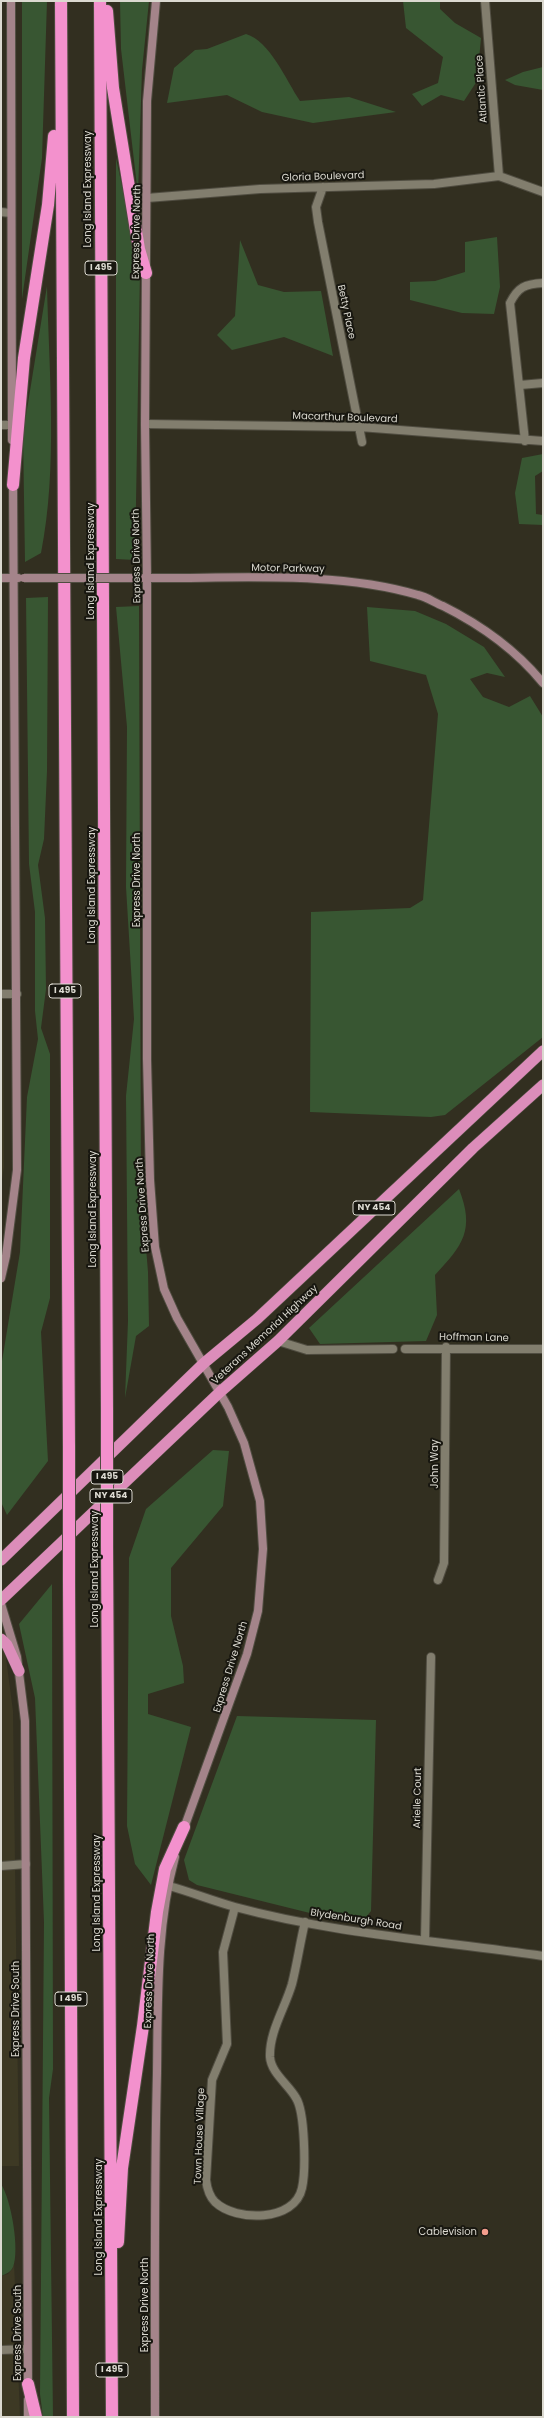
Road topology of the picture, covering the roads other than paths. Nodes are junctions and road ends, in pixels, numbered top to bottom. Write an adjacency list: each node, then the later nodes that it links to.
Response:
1 (11, 1): 13 (main road)
2 (61, 1): 7 (highway, I 495)
3 (100, 1): 59 (highway, Long Island Expressway / I 495, bridge)
4 (106, 1): 14 (highway)
5 (156, 1): 11 (main road, Express Drive North)
6 (485, 1): 8 (street, Atlantic Place)
7 (61, 31): 25 (highway); 65 (highway, I 495, bridge)
8 (499, 176): 9 (street, Gloria Boulevard); 10 (street)
9 (323, 187): 11 (street, Gloria Boulevard); 21 (street, Betty Place)
10 (543, 192)
11 (147, 198): 14 (main road, Express Drive North)
12 (1, 212): 13 (street)
13 (11, 213): 20 (main road)
14 (146, 273): 18 (main road, Express Drive North)
15 (543, 283): 17 (street)
16 (543, 383): 17 (street)
17 (520, 385): 22 (street)
18 (145, 424): 21 (street, Macarthur Boulevard); 28 (main road, Express Drive North)
19 (1, 425): 20 (street)
20 (12, 425): 25 (main road)
21 (360, 427): 22 (street, Macarthur Boulevard); 24 (street, Betty Place)
22 (525, 441): 23 (street, Macarthur Boulevard)
23 (543, 441)
24 (362, 442)
25 (13, 485): 27 (main road)
26 (1, 578): 27 (main road, Motor Parkway)
27 (13, 578): 28 (main road, Motor Parkway, bridge); 31 (main road)
28 (148, 578): 29 (main road, Motor Parkway); 42 (main road, Express Drive North)
29 (543, 683)
30 (1, 994): 31 (street)
31 (17, 994): 36 (main road)
32 (543, 1051): 42 (highway, Veterans Memorial Highway / NY 454)
33 (543, 1085): 35 (highway, Veterans Memorial Highway / NY 454)
34 (543, 1090): 35 (highway)
35 (506, 1118): 37 (highway, Veterans Memorial Highway / NY 454)
36 (1, 1278)
37 (278, 1341): 41 (street); 43 (highway, Veterans Memorial Highway / NY 454)
38 (446, 1347): 39 (street, Hoffman Lane); 40 (street, Hoffman Lane); 45 (street, John Way)
39 (405, 1349)
40 (543, 1349)
41 (393, 1350)
42 (204, 1363): 43 (main road, Express Drive North); 44 (highway, Veterans Memorial Highway / NY 454)
43 (220, 1392): 46 (highway, Veterans Memorial Highway / NY 454); 51 (main road, Express Drive North)
44 (1, 1560)
45 (438, 1580)
46 (1, 1600)
47 (1, 1604): 50 (main road, Express Drive South)
48 (1, 1639): 50 (highway)
49 (431, 1657): 57 (street, Arielle Court)
50 (19, 1671): 52 (main road, Express Drive South)
51 (184, 1827): 54 (main road, Express Drive North); 59 (highway)
52 (26, 1864): 53 (street); 60 (main road, Express Drive South)
53 (1, 1866)
54 (169, 1886): 55 (street, Blydenburgh Road); 67 (main road, Express Drive North)
55 (235, 1907): 56 (street, Blydenburgh Road); 56 (street, Town House Village)
56 (305, 1922): 57 (street, Blydenburgh Road)
57 (426, 1940): 58 (street, Blydenburgh Road)
58 (543, 1956)
59 (111, 2323): 66 (highway, Long Island Expressway / I 495)
60 (27, 2349): 61 (street); 62 (main road, Express Drive South)
61 (1, 2350)
62 (28, 2384): 63 (main road, Express Drive South); 64 (highway)
63 (28, 2417)
64 (36, 2417)
65 (73, 2417)
66 (112, 2417)
67 (155, 2417)

